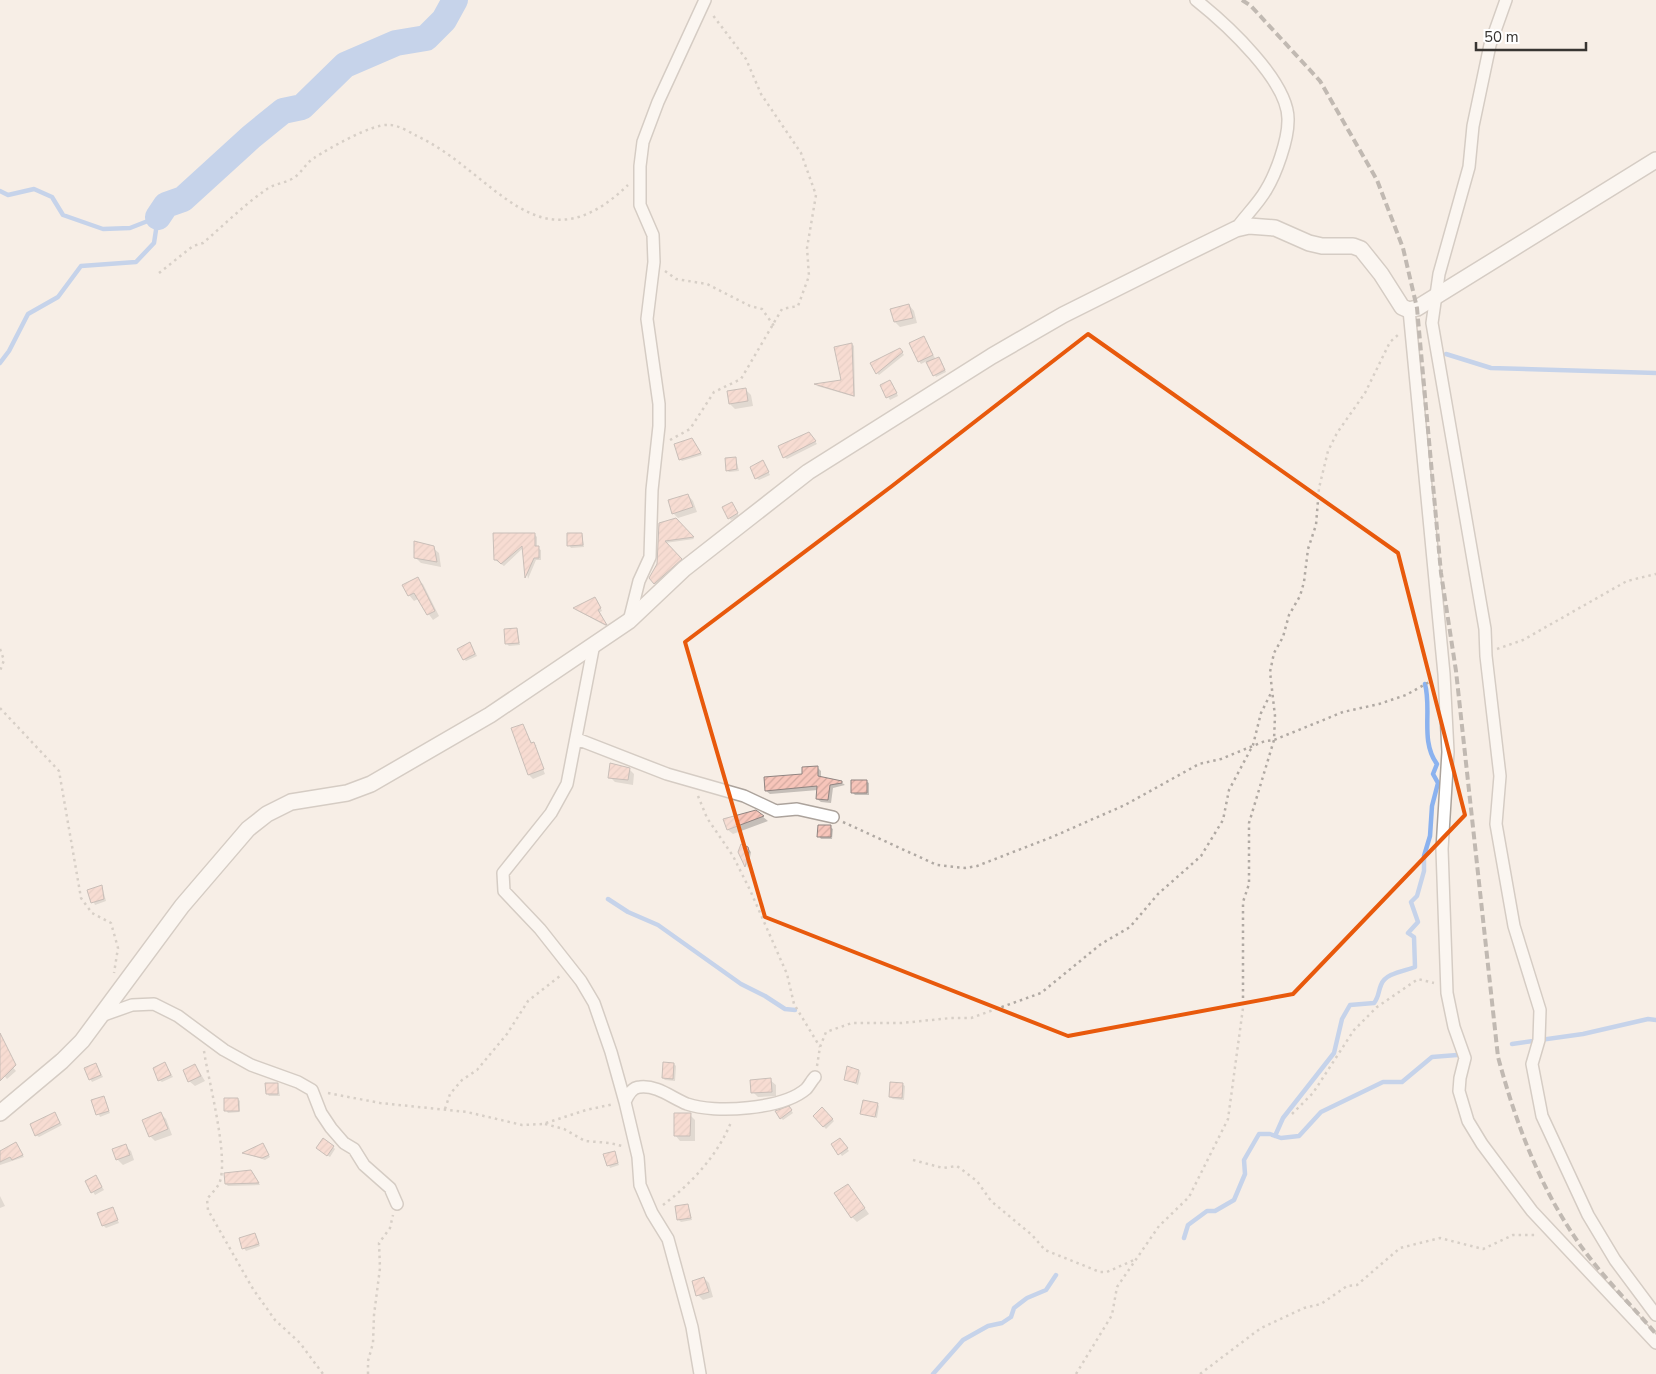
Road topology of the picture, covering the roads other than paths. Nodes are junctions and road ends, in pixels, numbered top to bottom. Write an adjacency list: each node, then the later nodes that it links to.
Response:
1 (1196, 0): 5 (street)
2 (1506, 0): 6 (street)
3 (705, 1): 8 (street)
4 (1656, 160): 6 (street)
5 (1236, 229): 7 (street); 8 (street)
6 (1435, 298): 7 (street); 17 (street)
7 (1410, 317): 18 (street)
8 (629, 621): 9 (street)
9 (594, 644): 10 (street); 12 (street)
10 (577, 740): 11 (street); 14 (street)
11 (833, 817)
12 (101, 1016): 15 (street); 16 (street)
13 (815, 1077): 14 (street)
14 (625, 1102): 19 (street)
15 (0, 1113)
16 (397, 1204)
17 (1656, 1315)
18 (1656, 1342)
19 (700, 1374)

